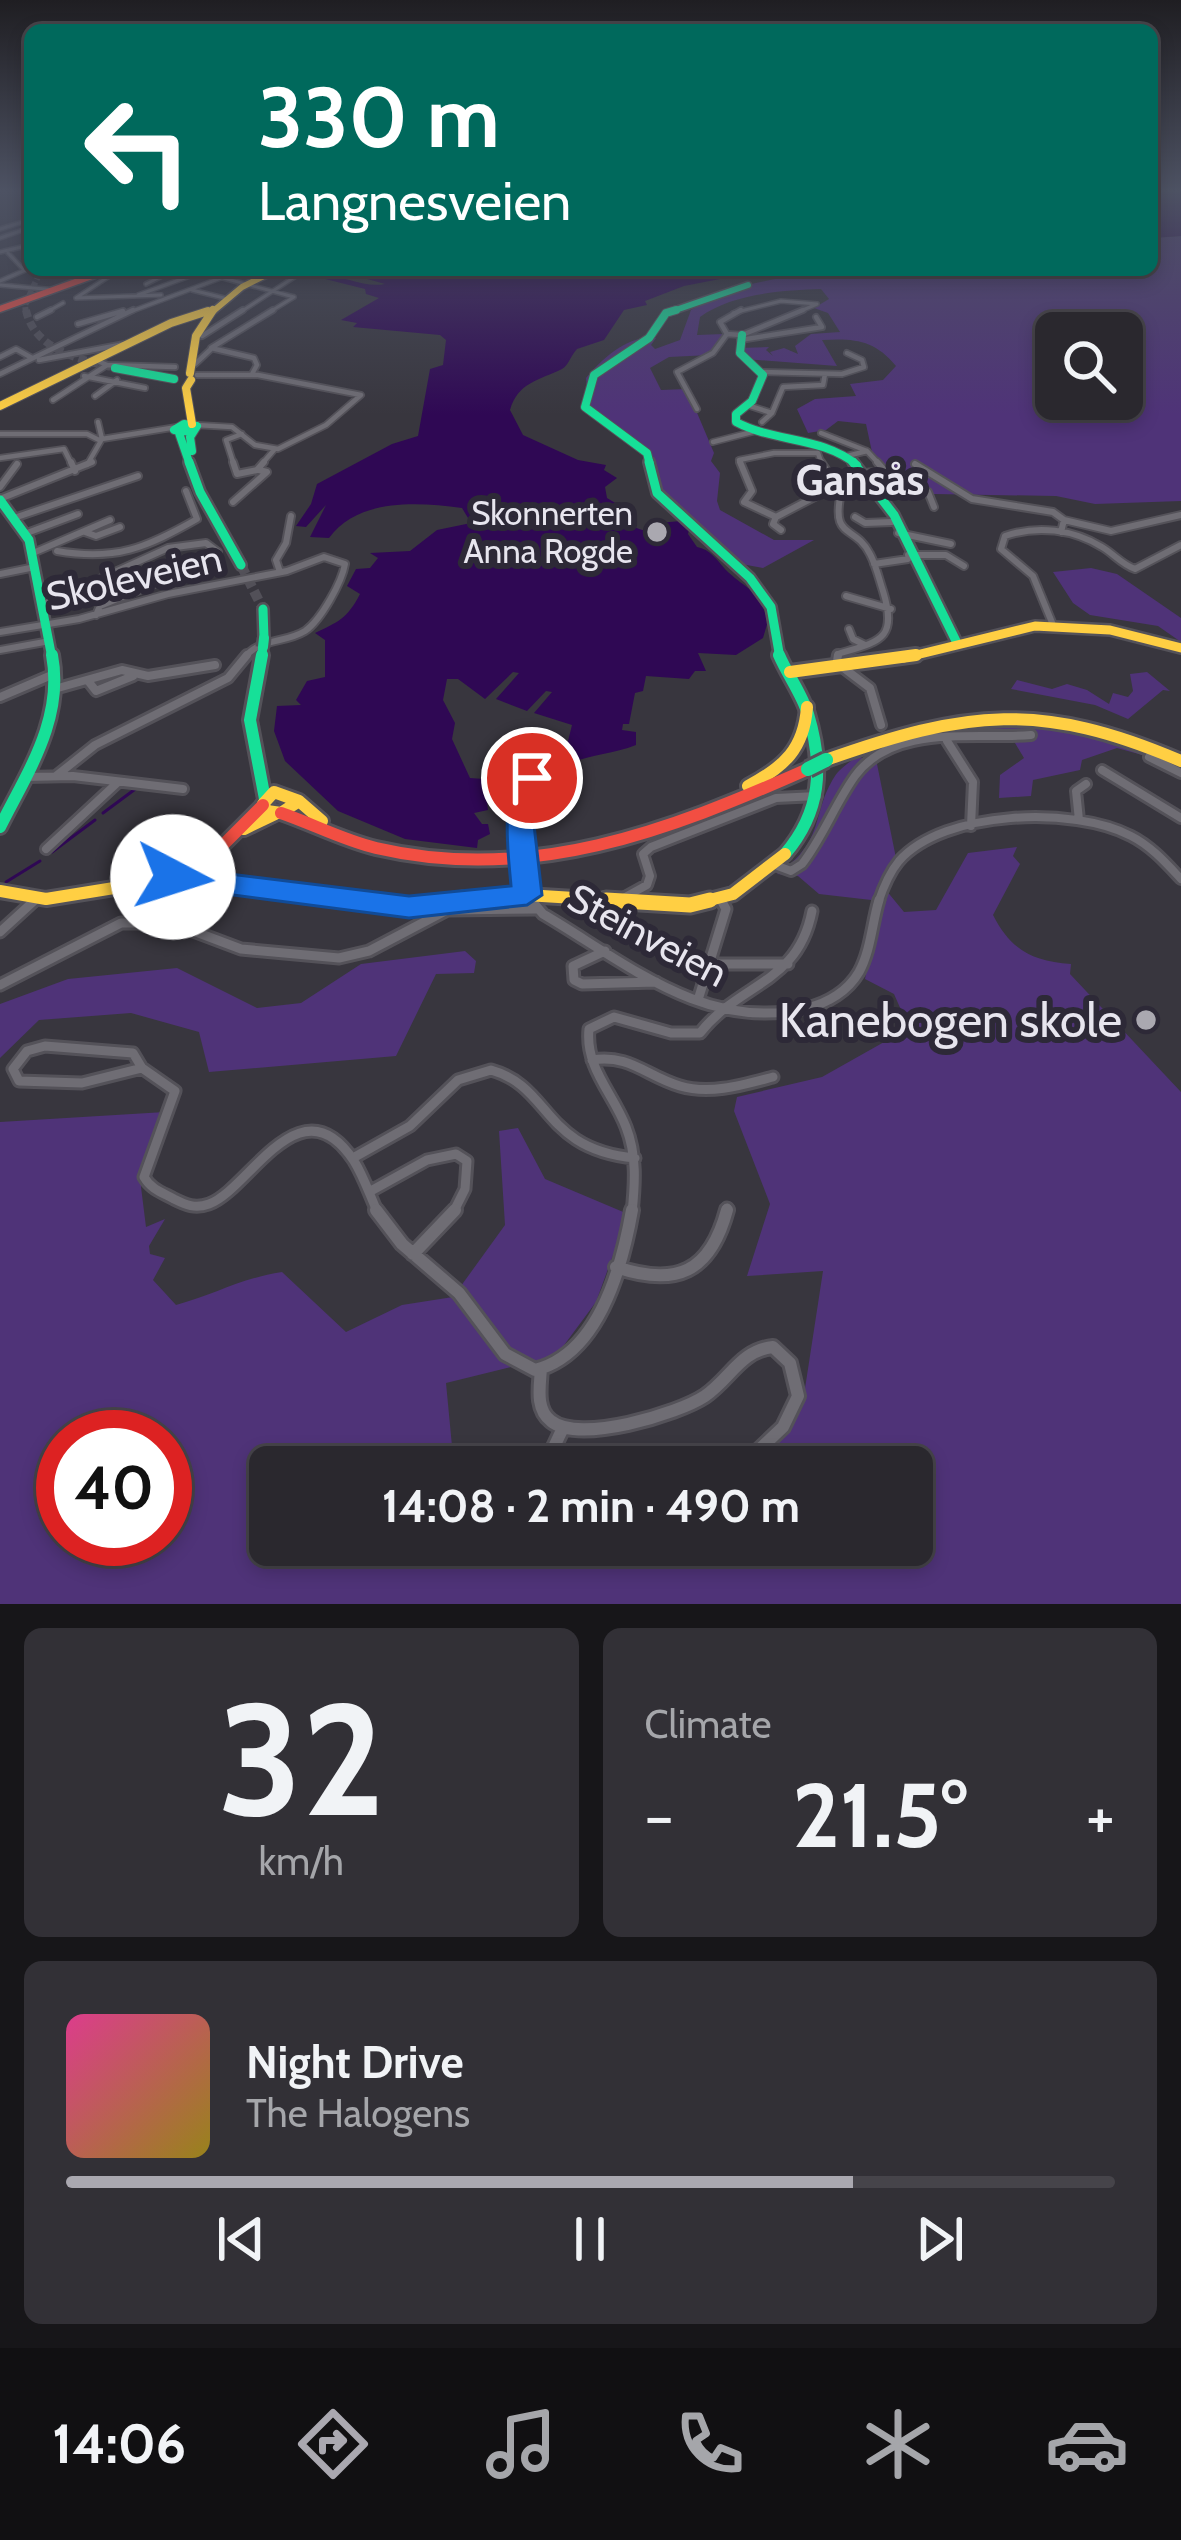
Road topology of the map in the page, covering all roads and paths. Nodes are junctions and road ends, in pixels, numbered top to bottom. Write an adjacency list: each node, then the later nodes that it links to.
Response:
1 (100, 276): 16 (main road)
2 (102, 276): 14 (street)
3 (162, 276): 10 (street)
4 (190, 276): 14 (street)
5 (216, 276): 8 (street)
6 (243, 276): 8 (street); 8 (street); 12 (street); 17 (main road)
7 (290, 276): 12 (street)
8 (223, 278): 13 (street)
9 (0, 283): 16 (street)
10 (146, 284)
11 (748, 285): 112 (main road)
12 (269, 289): 24 (street); 25 (street)
13 (192, 290): 15 (street); 17 (street)
14 (138, 295): 15 (street)
15 (168, 296): 18 (street)
16 (60, 297): 19 (main road); 21 (street)
17 (224, 298): 20 (main road)
18 (140, 306): 23 (street); 32 (street)
19 (0, 309)
20 (201, 314): 28 (main road); 36 (main road)
21 (38, 317)
22 (816, 317): 27 (street)
23 (78, 324)
24 (213, 330): 25 (street); 26 (street)
25 (236, 333): 29 (street)
26 (202, 336)
27 (736, 336): 27 (street); 34 (main road); 45 (street)
28 (134, 344): 32 (street); 33 (main road)
29 (211, 349): 36 (street); 37 (street)
30 (847, 353): 38 (street)
31 (0, 356): 32 (street)
32 (29, 360): 35 (street)
33 (109, 369): 36 (street); 36 (main road); 39 (street); 39 (street); 40 (street); 41 (street); 43 (main road)
34 (762, 372): 38 (street); 44 (main road)
35 (0, 374)
36 (185, 374): 37 (street); 49 (main road)
37 (252, 374): 55 (street)
38 (825, 374): 46 (street)
39 (84, 376): 42 (street)
40 (145, 388)
41 (95, 396)
42 (53, 400)
43 (3, 401)
44 (747, 405): 46 (street); 48 (main road)
45 (697, 409)
46 (772, 413): 48 (street)
47 (98, 422): 53 (street)
48 (757, 427): 54 (street); 57 (main road)
49 (186, 429): 52 (street); 53 (street); 92 (main road)
50 (821, 433): 56 (street)
51 (0, 434): 53 (street)
52 (242, 434): 55 (street); 61 (street)
53 (101, 440): 62 (street)
54 (713, 442)
55 (275, 449): 61 (street)
56 (867, 451): 57 (street); 63 (street)
57 (848, 456): 65 (main road)
58 (0, 458): 62 (street)
59 (17, 464): 67 (street)
60 (915, 464): 79 (street)
61 (257, 470): 70 (street)
62 (75, 471): 69 (street)
63 (885, 471): 65 (street); 71 (street)
64 (138, 476): 75 (street)
65 (869, 478): 66 (street); 81 (main road)
66 (836, 487): 76 (street); 76 (street); 91 (street)
67 (0, 488)
68 (186, 491): 88 (street)
69 (0, 499): 75 (main road)
70 (233, 502)
71 (934, 507)
72 (78, 514): 85 (street)
73 (1181, 515): 79 (street)
74 (291, 516): 94 (street, Skoleveien)
75 (17, 518): 85 (main road)
76 (776, 518): 82 (street)
77 (855, 518): 81 (street)
78 (110, 520): 83 (street)
79 (1064, 520): 84 (street)
80 (120, 527): 83 (street)
81 (895, 528): 86 (street); 89 (main road)
82 (781, 530)
83 (83, 532): 88 (street)
84 (1061, 532): 87 (street); 101 (street)
85 (27, 533): 90 (main road)
86 (951, 544)
87 (1181, 545)
88 (57, 551): 90 (street)
89 (907, 557): 91 (street); 93 (street); 106 (main road)
90 (34, 560): 95 (street); 97 (main road)
91 (874, 564): 98 (street)
92 (241, 565)
93 (964, 566)
94 (280, 572): 100 (street, Skoleveien); 105 (street, Skoleveien)
95 (0, 574)
96 (846, 596): 98 (street)
97 (42, 605): 100 (street); 104 (main road)
98 (891, 609): 107 (street)
99 (263, 610): 105 (main road)
100 (96, 615): 104 (street, Skoleveien)
101 (1053, 625): 106 (main road); 108 (main road)
102 (849, 629): 107 (street)
103 (0, 632): 104 (street, Skoleveien)
104 (48, 633): 109 (street); 113 (main road)
105 (265, 642): 120 (main road); 125 (street)
106 (957, 643): 111 (main road)
107 (866, 646): 111 (street)
108 (1181, 648)
109 (0, 650)
110 (215, 665): 113 (street)
111 (839, 667): 112 (main road); 116 (street)
112 (790, 672): 115 (main road)
113 (57, 681): 114 (street); 126 (main road)
114 (0, 697)
115 (807, 707): 131 (main road); 137 (main road)
116 (881, 725)
117 (1031, 736): 118 (street)
118 (946, 740): 136 (street); 141 (street)
119 (511, 742): 149 (street, bridge)
120 (258, 757): 130 (main road); 132 (main road)
121 (1149, 757): 124 (street)
122 (1181, 761): 137 (main road, bridge)
123 (1102, 770): 133 (street)
124 (1181, 773)
125 (56, 776): 126 (street); 127 (street)
126 (26, 777): 135 (main road)
127 (118, 782): 129 (street); 138 (street)
128 (1086, 784): 134 (street)
129 (183, 789)
130 (294, 796): 132 (main road); 139 (main road)
131 (817, 796): 141 (main road); 150 (street)
132 (271, 808): 139 (main road); 140 (main road)
133 (1181, 818)
134 (1079, 820): 136 (street, Steinveien); 144 (street, Steinveien)
135 (0, 826)
136 (970, 826): 160 (street, Steinveien)
137 (625, 845): 139 (main road)
138 (46, 849)
139 (393, 851)
140 (212, 860): 142 (main road); 143 (main road)
141 (775, 865): 147 (main road)
142 (191, 877): 143 (main road); 148 (main road)
143 (208, 879): 145 (main road)
144 (1181, 879)
145 (226, 882): 149 (main road); 152 (street)
146 (0, 891): 148 (main road)
147 (722, 899): 150 (main road); 155 (street)
148 (34, 900): 153 (street)
149 (531, 902): 150 (main road); 152 (street); 154 (street, Steinveien)
150 (617, 902)
151 (812, 911): 156 (street)
152 (172, 923): 158 (street)
153 (0, 932)
154 (606, 950): 157 (street, Steinveien); 157 (street)
155 (709, 964): 156 (street); 159 (street)
156 (788, 964): 160 (street)
157 (659, 982): 159 (street, Steinveien)
158 (0, 985)
159 (698, 1000): 160 (street, Steinveien)
160 (719, 1009): 161 (street)
161 (592, 1060): 163 (street); 165 (street)
162 (142, 1068): 162 (street); 164 (street)
163 (773, 1077)
164 (352, 1158): 165 (street); 166 (street)
165 (635, 1158): 169 (street)
166 (369, 1192): 168 (street); 168 (street)
167 (727, 1208): 169 (street)
168 (413, 1254): 170 (street)
169 (616, 1267): 170 (street)
170 (541, 1368): 171 (street)
171 (562, 1430): 172 (street); 173 (street)
172 (554, 1446)
173 (764, 1446)

